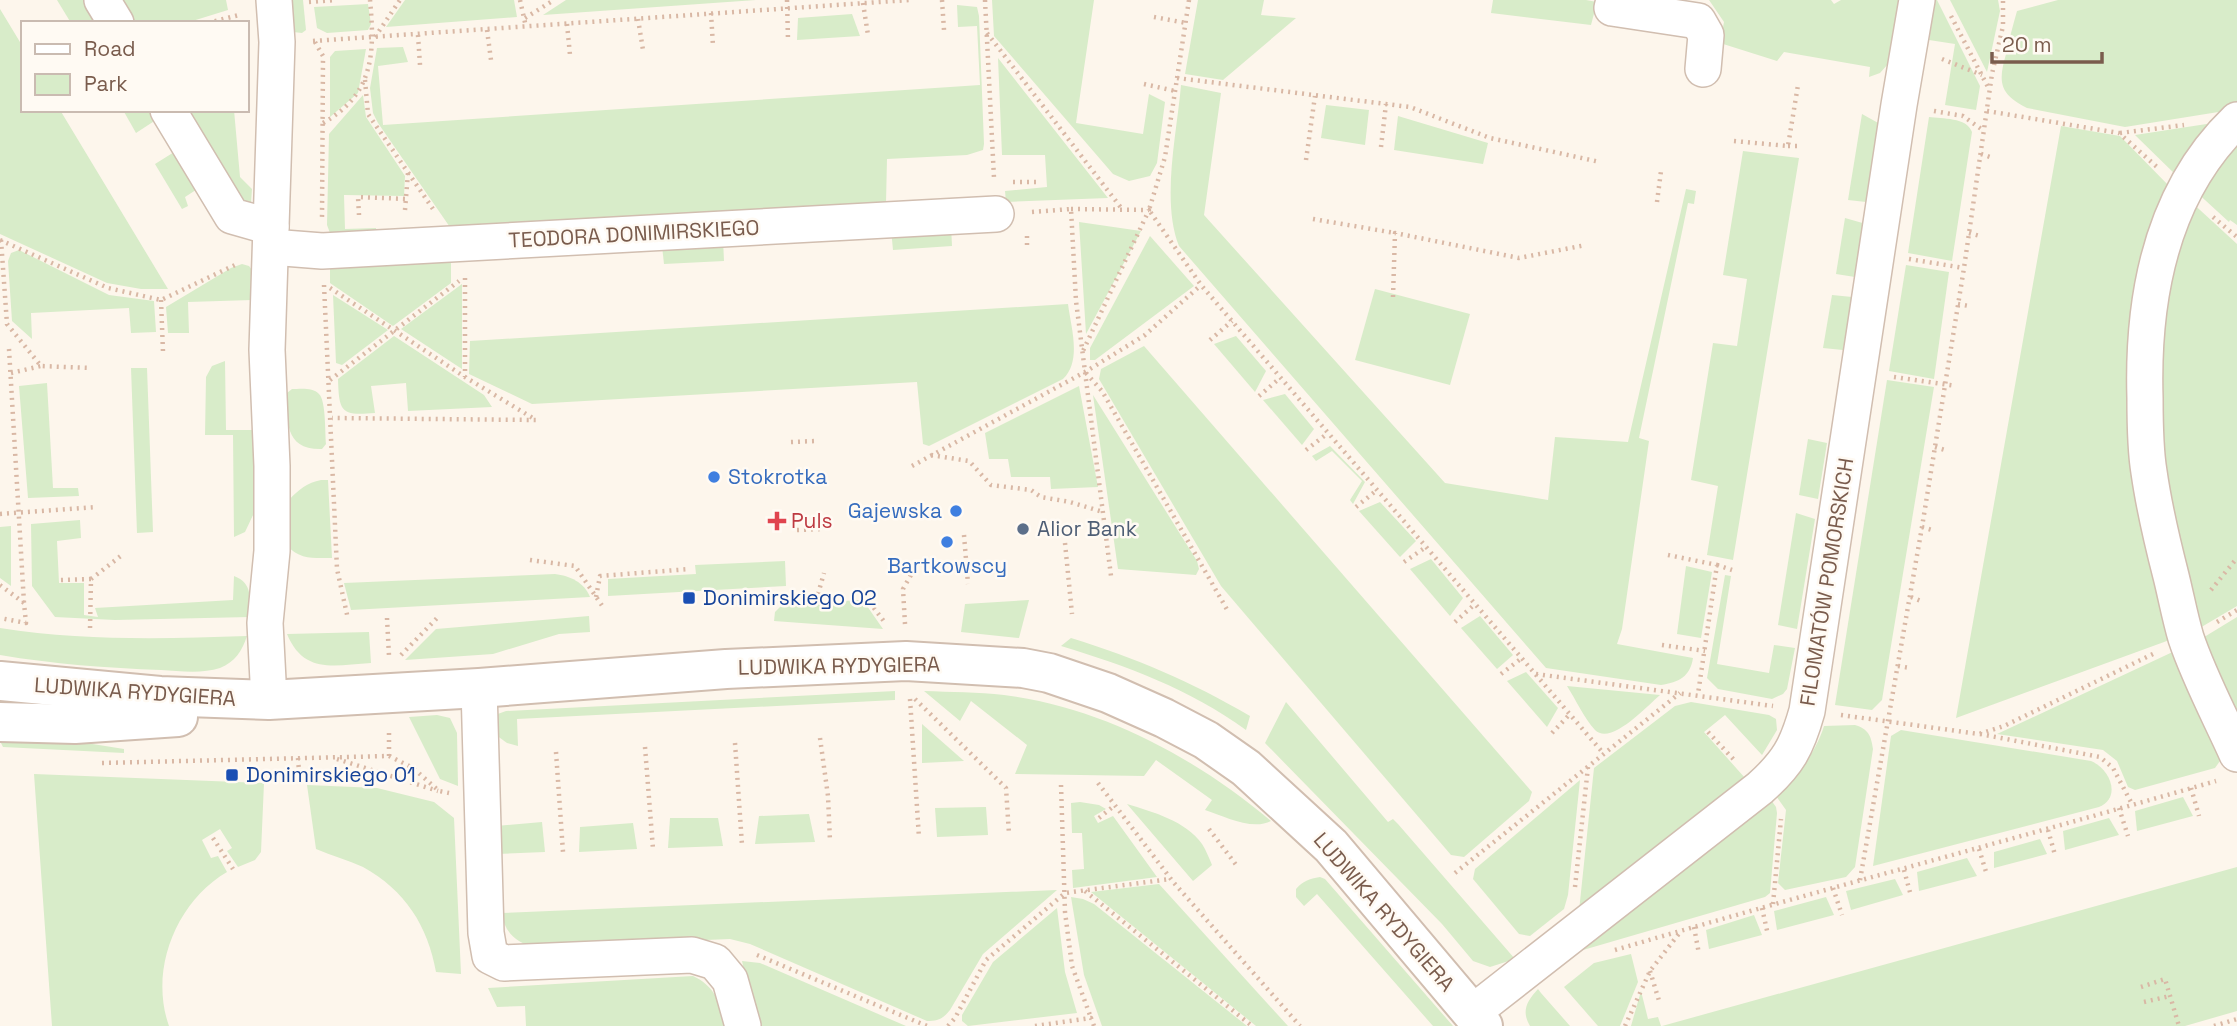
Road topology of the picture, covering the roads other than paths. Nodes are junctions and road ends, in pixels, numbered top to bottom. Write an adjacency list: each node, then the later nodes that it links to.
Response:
1 (102, 0): 5 (street)
2 (1614, 0): 6 (street)
3 (296, 1): 10 (street)
4 (1933, 5): 16 (street, FILOMATÓW POMORSKICH)
5 (115, 21)
6 (1703, 69)
7 (169, 112): 10 (street, TEODORA DONIMIRSKIEGO)
8 (2237, 120): 15 (street)
9 (996, 214): 10 (street, TEODORA DONIMIRSKIEGO)
10 (271, 237): 13 (street)
11 (0, 681): 13 (street, LUDWIKA RYDYGIERA)
12 (479, 688): 13 (street, LUDWIKA RYDYGIERA); 16 (street, LUDWIKA RYDYGIERA); 17 (street)
13 (269, 701): 14 (street, LUDWIKA RYDYGIERA)
14 (0, 722)
15 (2231, 766)
16 (1478, 1020)
17 (743, 1026)

